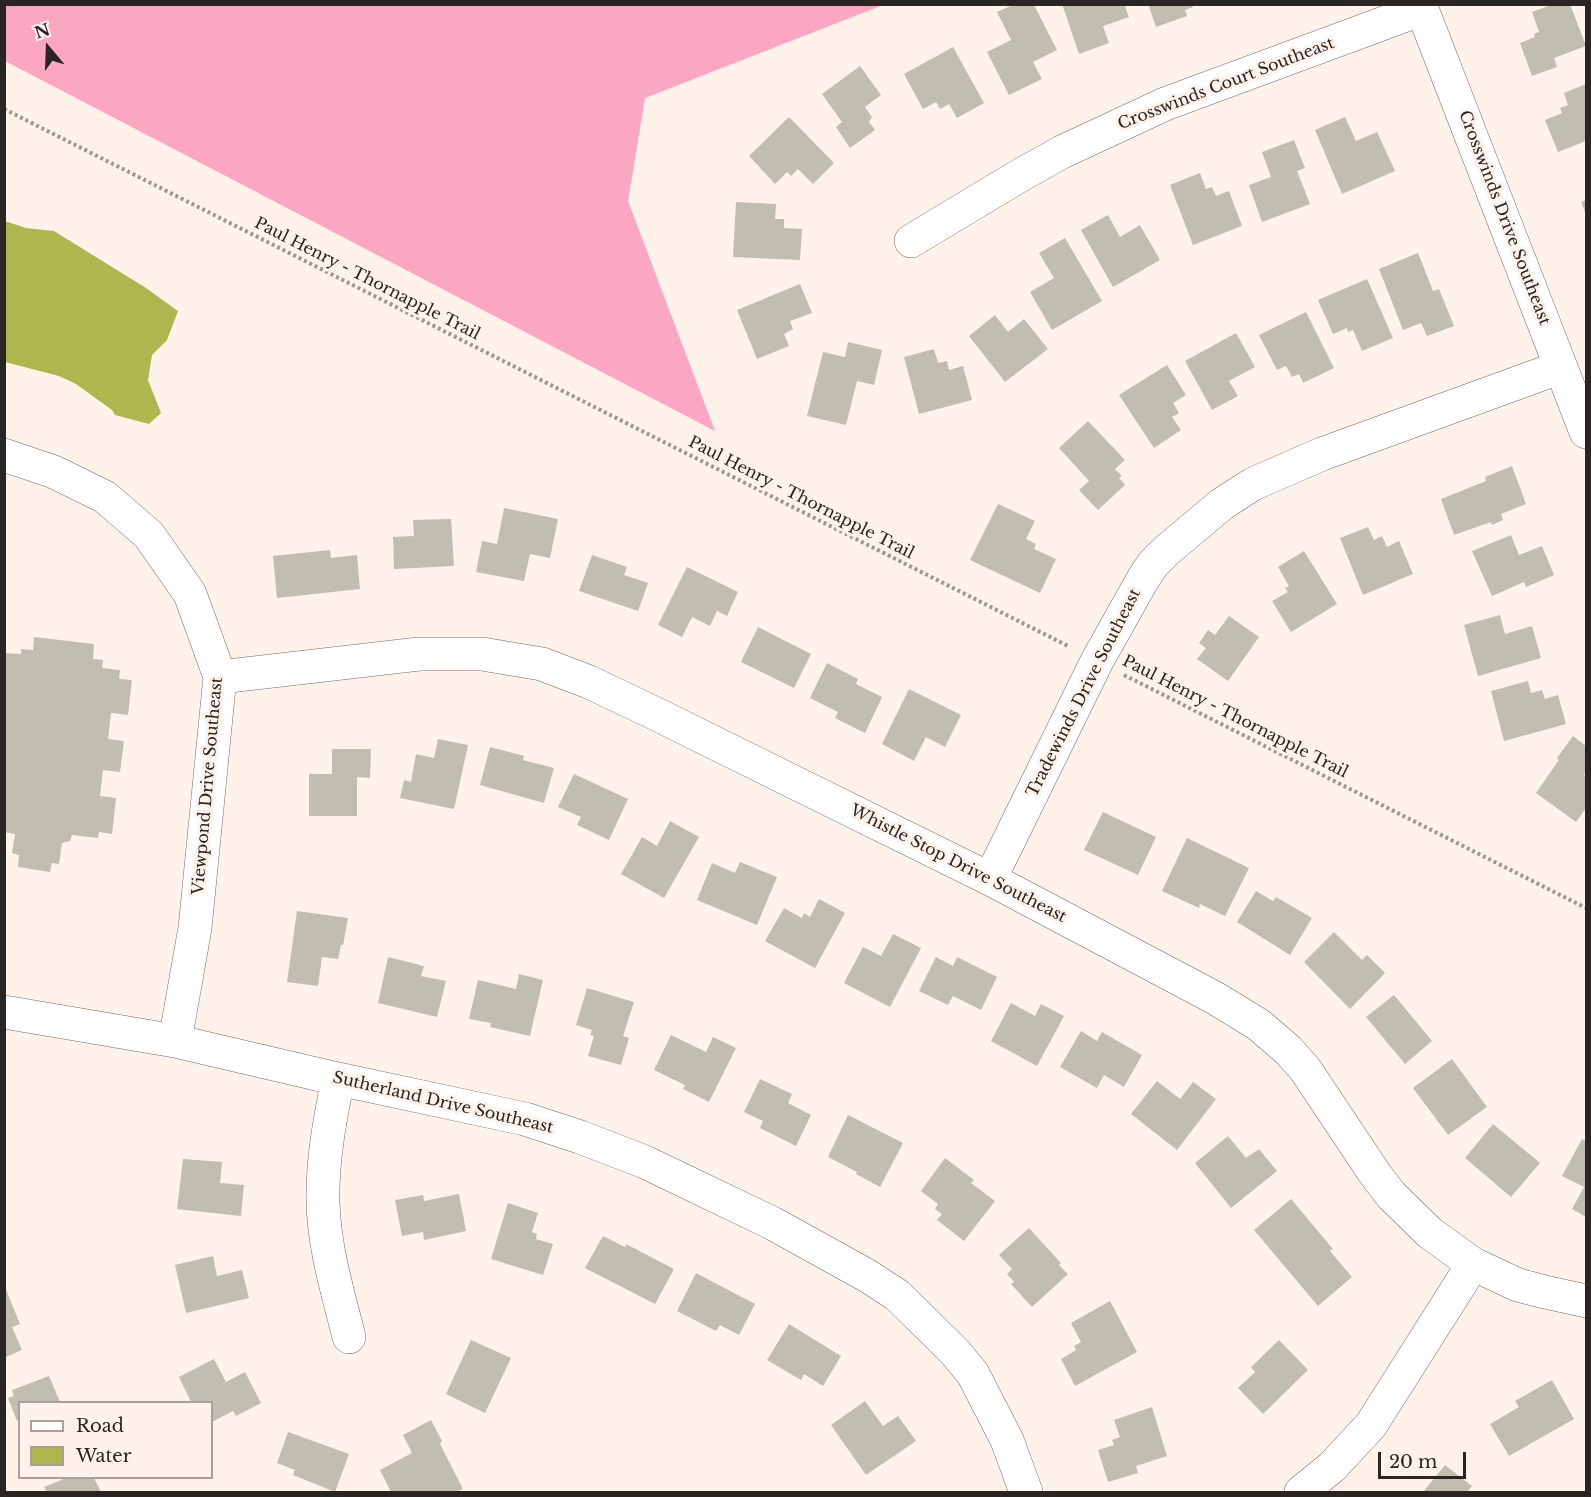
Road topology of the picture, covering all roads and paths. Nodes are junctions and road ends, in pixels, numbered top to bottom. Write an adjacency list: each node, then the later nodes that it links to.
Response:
1 (1421, 7): 3 (street, Crosswinds Court Southeast); 4 (street, Crosswinds Drive Southeast)
2 (4, 109): 7 (path, Paul Henry - Thornapple Trail)
3 (911, 242)
4 (1561, 367): 5 (street, Crosswinds Drive Southeast); 7 (street, Tradewinds Drive Southeast)
5 (1587, 432)
6 (4, 455): 8 (street, Viewpond Drive Southeast)
7 (1097, 661): 9 (street, Tradewinds Drive Southeast); 10 (path, Paul Henry - Thornapple Trail)
8 (220, 676): 9 (street, Whistle Stop Drive Southeast); 12 (street, Viewpond Drive Southeast)
9 (990, 879): 14 (street, Whistle Stop Drive Southeast)
10 (1587, 908)
11 (4, 1012): 12 (street, Sutherland Drive Southeast)
12 (175, 1041): 13 (street, Sutherland Drive Southeast)
13 (338, 1079): 16 (street); 17 (street, Sutherland Drive Southeast)
14 (1473, 1264): 15 (street, Whistle Stop Drive Southeast); 18 (street)
15 (1587, 1301)
16 (349, 1337)
17 (1026, 1492)
18 (1301, 1492)

